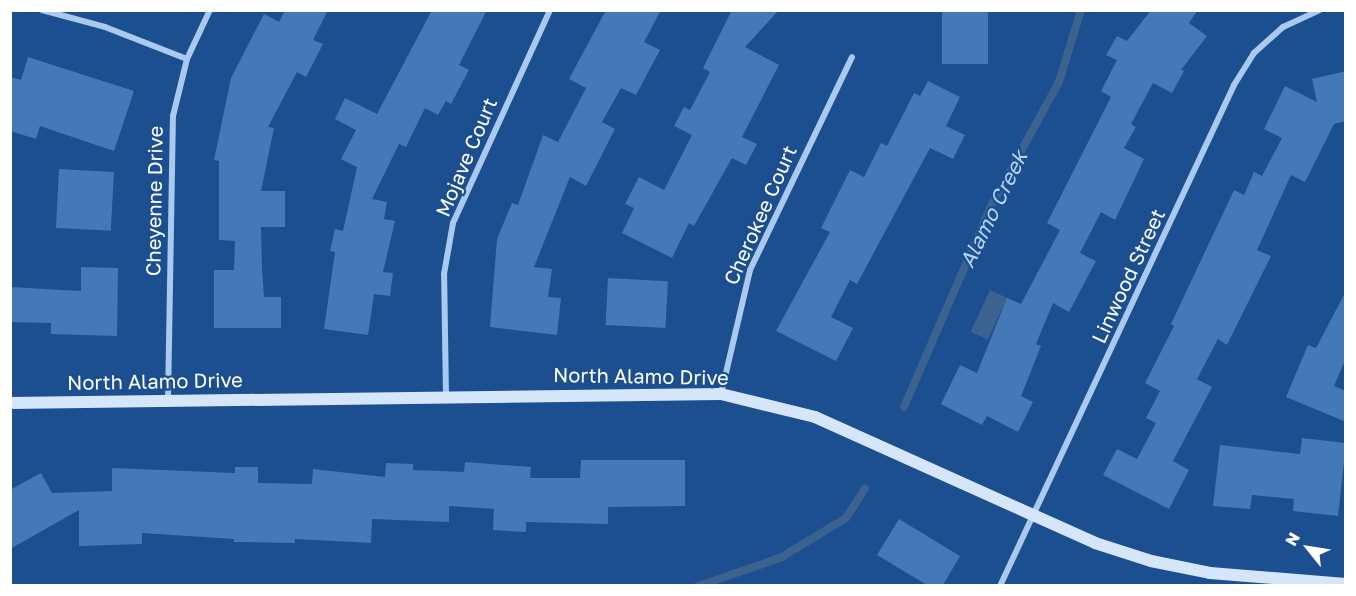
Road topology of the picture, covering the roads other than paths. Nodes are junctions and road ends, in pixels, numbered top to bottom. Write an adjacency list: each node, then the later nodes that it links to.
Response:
1 (42, 10): 6 (street)
2 (210, 10): 6 (street, Cheyenne Drive)
3 (550, 10): 8 (street, Mojave Court)
4 (1320, 10): 11 (street, Linwood Street)
5 (852, 57): 7 (street, Cherokee Court)
6 (187, 58): 9 (street, Cheyenne Drive)
7 (721, 394): 8 (street, North Alamo Drive); 11 (street, North Alamo Drive)
8 (446, 396): 9 (street, North Alamo Drive)
9 (168, 400): 10 (street, North Alamo Drive)
10 (10, 403)
11 (1033, 514): 12 (street, North Alamo Drive); 13 (street, Linwood Street)
12 (1346, 584)
13 (1000, 585)

